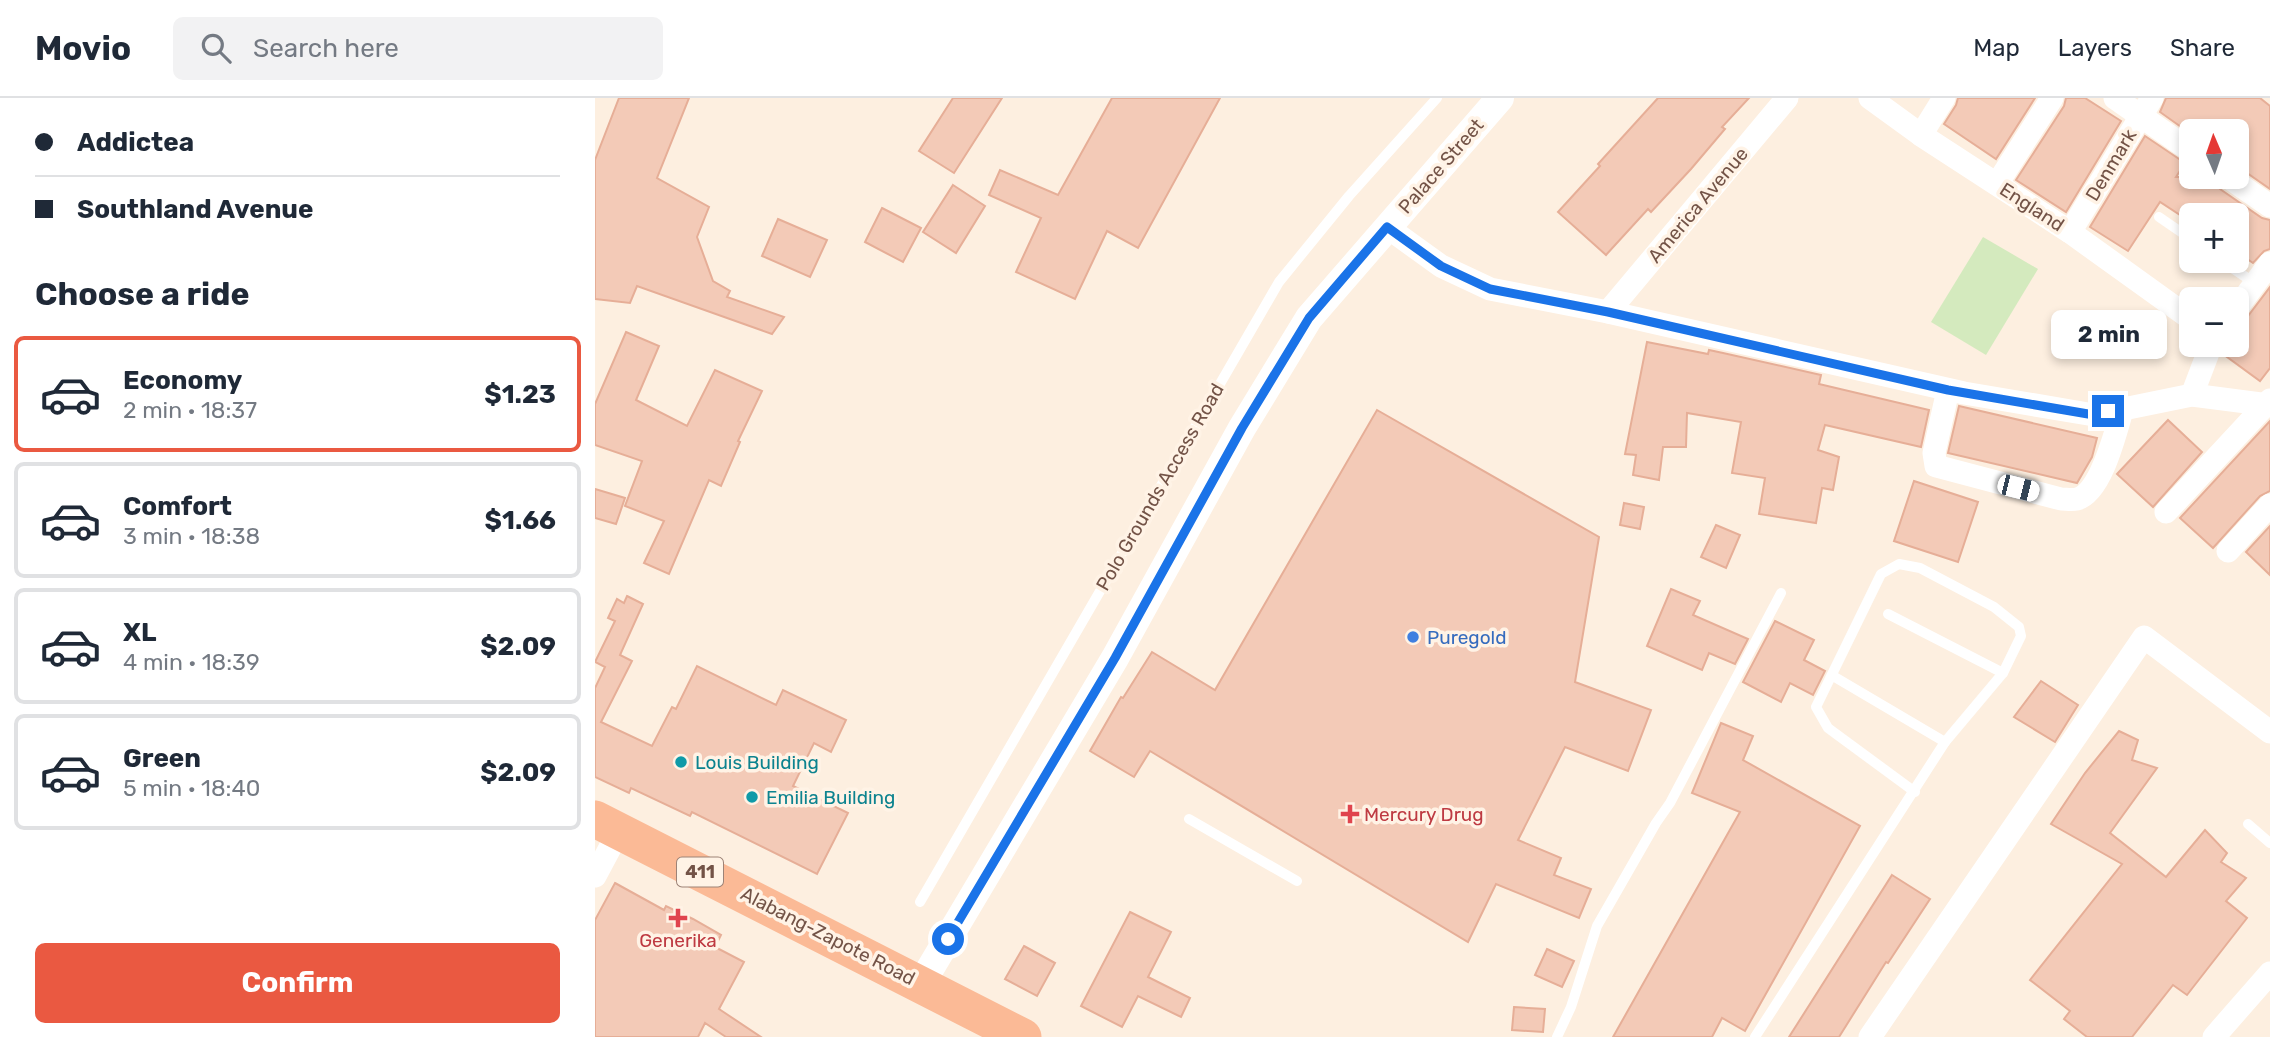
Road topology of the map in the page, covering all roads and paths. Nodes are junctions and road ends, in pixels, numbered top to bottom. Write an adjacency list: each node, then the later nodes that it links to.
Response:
1 (1437, 98): 45 (lane, Polo Grounds Access Road)
2 (1500, 98): 15 (street, Palace Street)
3 (1787, 98): 23 (street, America Avenue)
4 (1870, 98): 9 (street, England)
5 (1944, 98): 9 (street)
6 (2052, 98): 11 (street)
7 (2115, 98): 8 (street)
8 (2146, 107): 10 (street); 17 (street, Denmark)
9 (1921, 135): 11 (street, England)
10 (2179, 139)
11 (1997, 184): 17 (street, England)
12 (2245, 189): 13 (street)
13 (2270, 206)
14 (2159, 217): 16 (lane)
15 (1387, 227): 23 (street); 47 (street, Palace Street)
16 (2179, 231)
17 (2070, 232): 22 (street, England)
18 (2270, 263): 20 (street)
19 (2240, 273): 20 (lane)
20 (2256, 284): 21 (street)
21 (2249, 293)
22 (2179, 310)
23 (1608, 312): 25 (street)
24 (2206, 357): 26 (street)
25 (1948, 390): 28 (street); 28 (street)
26 (2192, 395): 27 (street); 28 (street)
27 (2269, 403): 30 (street)
28 (2123, 407)
29 (2270, 505): 31 (street)
30 (2166, 512)
31 (2228, 551)
32 (1781, 593): 49 (lane)
33 (1888, 614): 34 (lane)
34 (2003, 673): 35 (lane); 37 (lane)
35 (1833, 676): 37 (lane); 38 (lane)
36 (2270, 732): 51 (street)
37 (1945, 742): 38 (lane)
38 (1915, 792): 50 (lane)
39 (1189, 818): 44 (lane)
40 (2248, 824): 42 (lane)
41 (607, 825): 43 (street); 47 (highway, Alabang-Zapote Road / 411)
42 (2270, 843)
43 (595, 876)
44 (1297, 881)
45 (920, 902)
46 (2270, 973): 52 (street)
47 (921, 984): 48 (highway, Alabang-Zapote Road / 411)
48 (1023, 1037)
49 (1556, 1037)
50 (1755, 1037)
51 (1870, 1037)
52 (2214, 1037)

